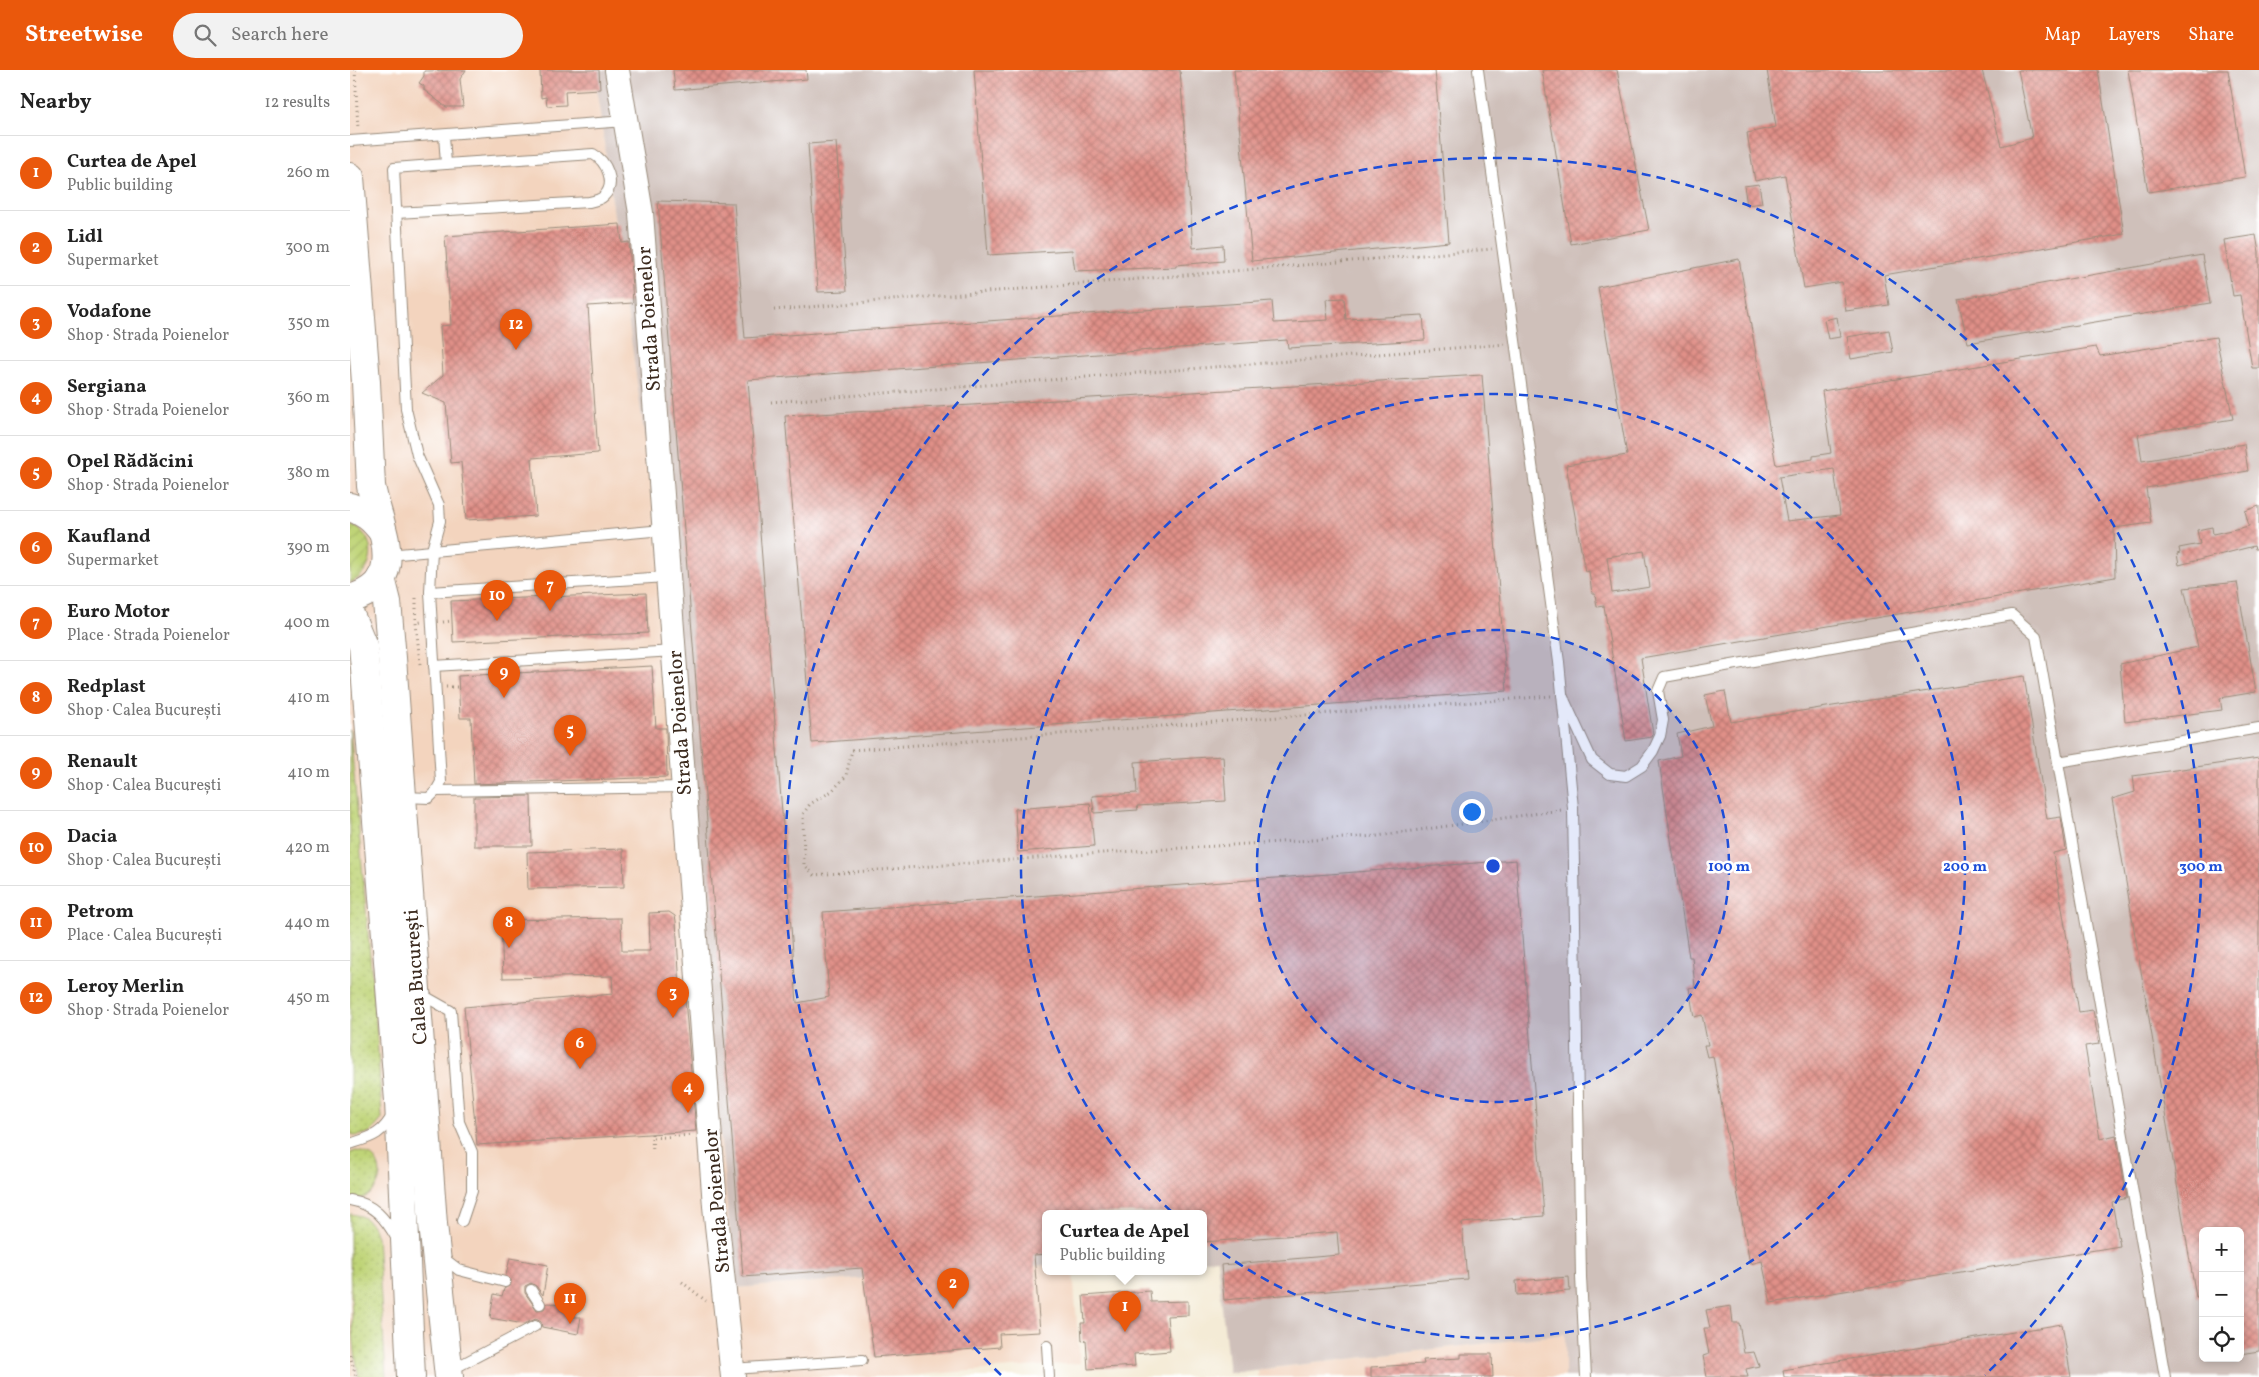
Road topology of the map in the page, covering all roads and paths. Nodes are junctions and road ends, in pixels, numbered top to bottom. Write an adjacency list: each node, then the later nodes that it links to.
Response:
1 (354, 70): 6 (path)
2 (617, 70): 4 (street, Strada Poienelor)
3 (1478, 70): 10 (lane)
4 (626, 121): 5 (lane); 15 (street, Strada Poienelor)
5 (444, 134): 6 (lane); 7 (lane)
6 (355, 141)
7 (446, 164): 9 (lane); 9 (lane)
8 (350, 177): 17 (main road, Calea București)
9 (396, 213): 16 (lane)
10 (1502, 248): 11 (path); 12 (lane)
11 (774, 310)
12 (1515, 343): 13 (path); 25 (lane)
13 (770, 402)
14 (350, 507): 17 (main road)
15 (663, 530): 16 (lane); 18 (street, Strada Poienelor)
16 (432, 550): 17 (lane); 19 (lane)
17 (383, 554): 20 (main road); 30 (main road, Calea București)
18 (667, 577): 19 (lane); 23 (street, Strada Poienelor)
19 (430, 592): 24 (lane)
20 (350, 599)
21 (350, 614): 22 (main road, Calea București)
22 (357, 637): 33 (main road, Calea București)
23 (674, 651): 24 (lane); 28 (street, Strada Poienelor)
24 (434, 666): 29 (lane)
25 (1562, 695): 27 (lane); 31 (lane); 31 (path)
26 (2259, 728): 27 (lane)
27 (2058, 762): 56 (lane)
28 (684, 787): 29 (lane); 50 (street, Strada Poienelor)
29 (436, 791): 30 (lane)
30 (401, 797): 32 (main road, Calea București)
31 (1574, 808): 55 (lane)
32 (415, 990): 38 (lane); 39 (main road, Calea București)
33 (399, 1101): 35 (lane); 40 (main road, Calea București)
34 (694, 1135): 36 (path)
35 (350, 1144)
36 (654, 1152)
37 (350, 1200): 40 (lane)
38 (462, 1221)
39 (436, 1250): 41 (lane); 51 (main road, Calea București)
40 (407, 1258): 53 (main road, Calea București)
41 (505, 1282)
42 (682, 1282): 45 (path)
43 (531, 1290): 44 (lane)
44 (540, 1304)
45 (711, 1304)
46 (535, 1326): 51 (lane)
47 (1047, 1346): 54 (lane)
48 (350, 1355): 52 (path)
49 (862, 1360): 50 (lane)
50 (733, 1373)
51 (448, 1374)
52 (356, 1377)
53 (411, 1377)
54 (1049, 1377)
55 (1586, 1377)
56 (2165, 1377)

